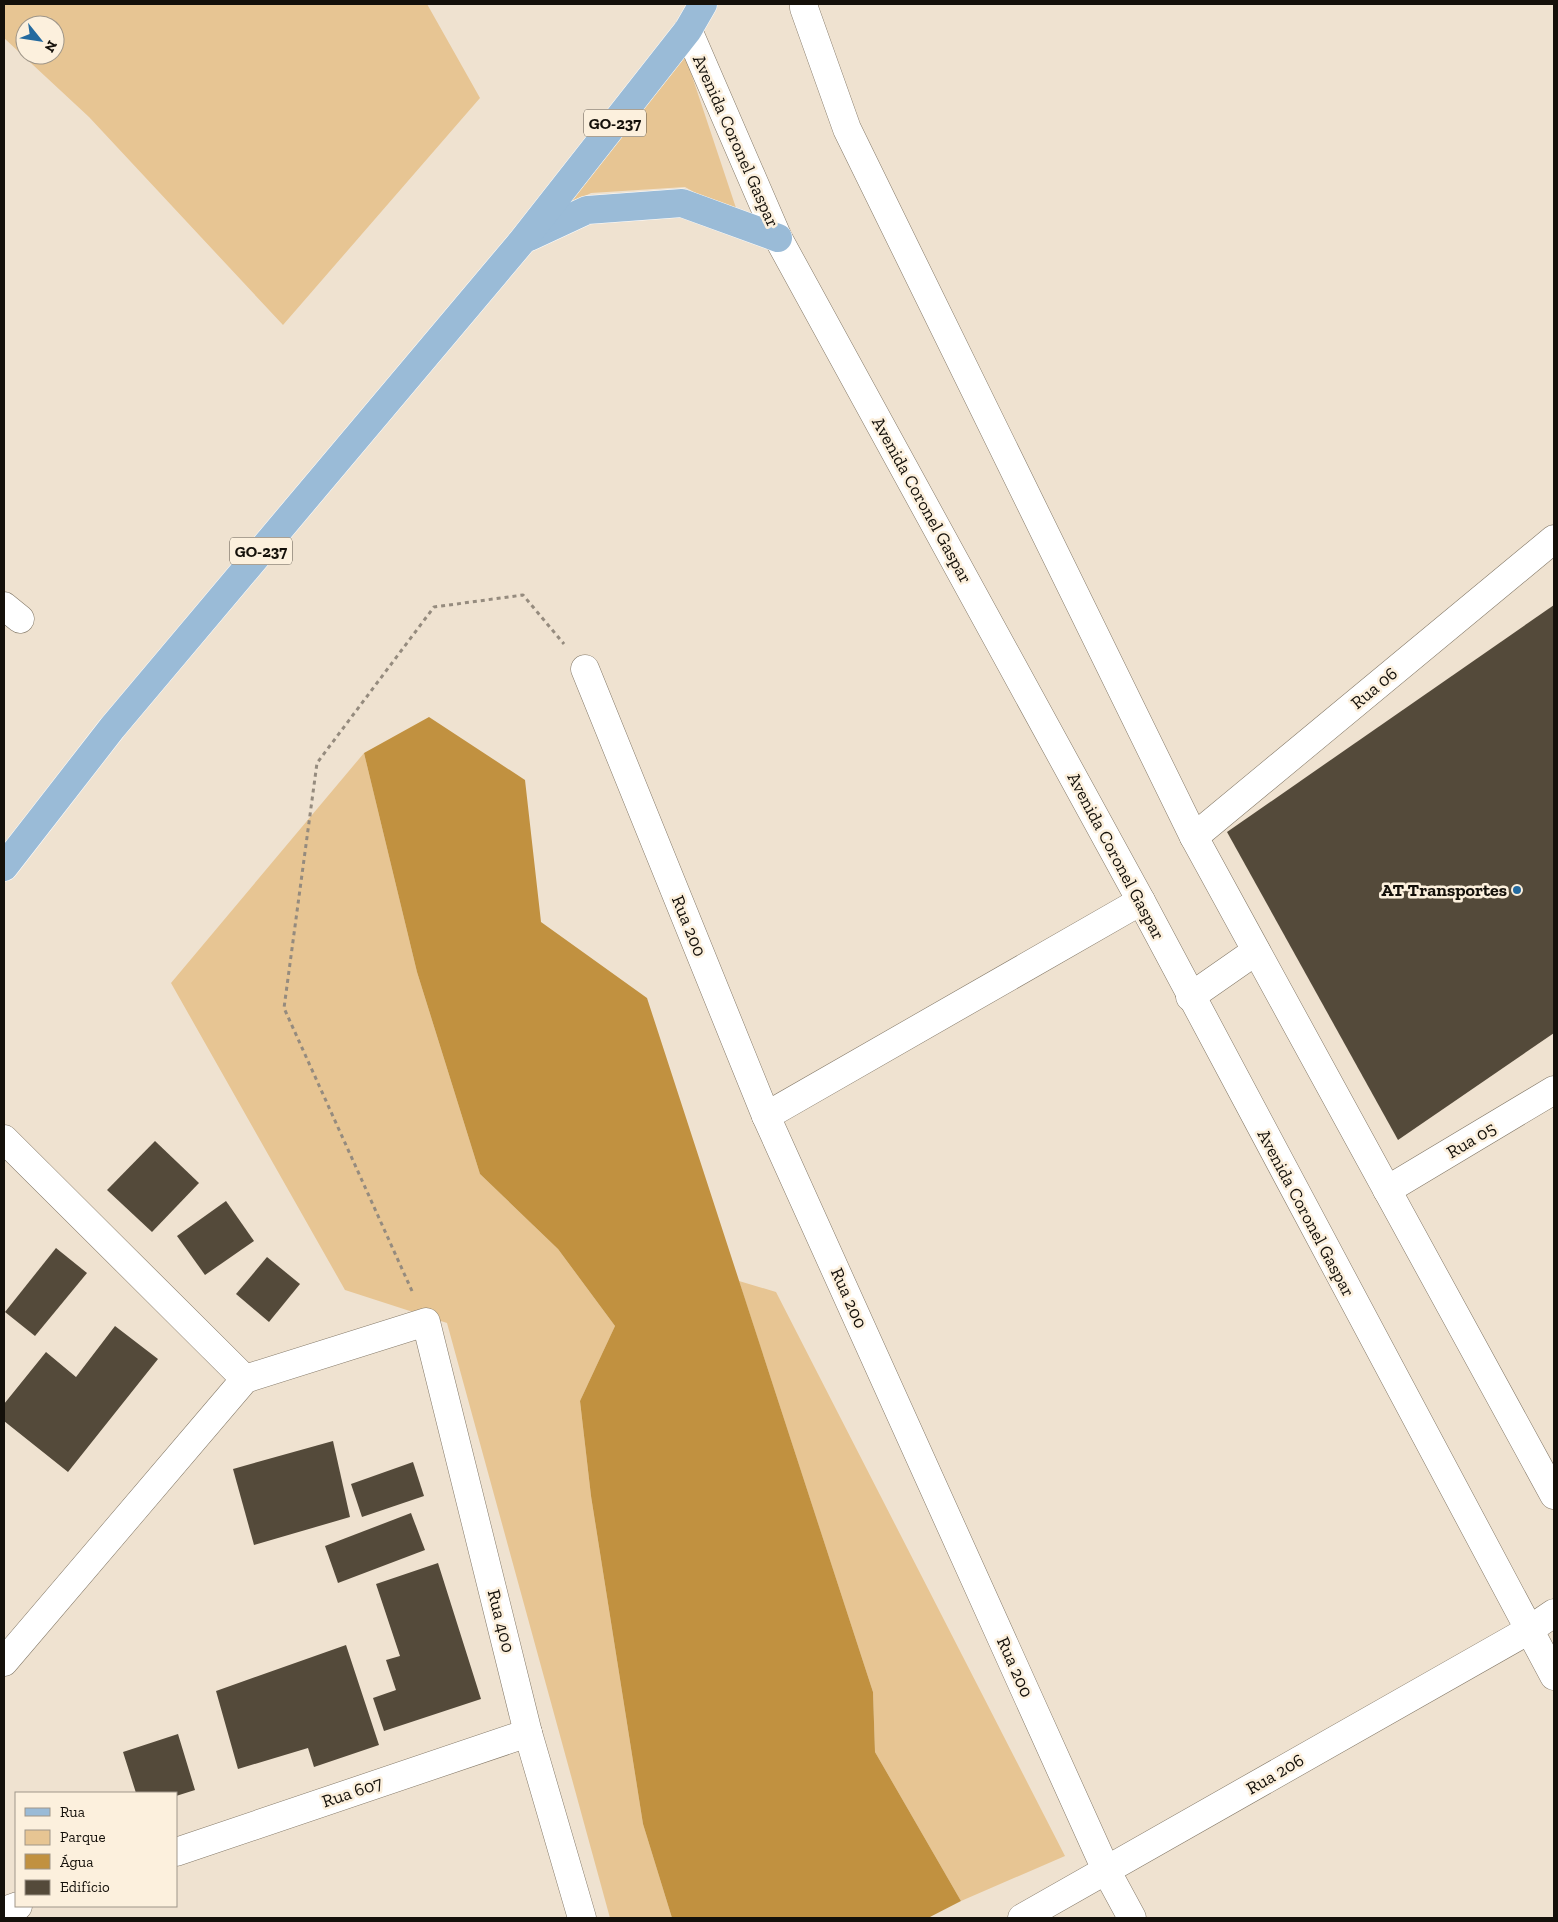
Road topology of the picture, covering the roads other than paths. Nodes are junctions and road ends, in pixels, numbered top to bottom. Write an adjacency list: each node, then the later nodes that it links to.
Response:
1 (703, 4): 3 (main road, GO-237)
2 (803, 5): 8 (street)
3 (688, 30): 4 (street, Avenida Coronel Gaspar); 5 (main road, GO-237)
4 (778, 238): 5 (main road); 10 (street, Avenida Coronel Gaspar)
5 (523, 240): 9 (main road, GO-237)
6 (1554, 540): 8 (street, Rua 06)
7 (585, 669): 14 (street, Rua 200)
8 (1194, 837): 11 (street)
9 (4, 867)
10 (1141, 901): 12 (street, Avenida Coronel Gaspar); 14 (street)
11 (1256, 951): 12 (street); 16 (street)
12 (1190, 996): 20 (street, Avenida Coronel Gaspar)
13 (1554, 1090): 16 (street, Rua 05)
14 (766, 1116): 25 (street, Rua 200)
15 (4, 1139): 17 (street)
16 (1387, 1190): 18 (street)
17 (245, 1379): 21 (street); 23 (street, Rua 400)
18 (1554, 1495)
19 (1554, 1613): 20 (street, Rua 206)
20 (1529, 1630): 22 (street, Avenida Coronel Gaspar); 25 (street, Rua 206)
21 (4, 1662)
22 (1554, 1676)
23 (528, 1733): 24 (street, Rua 607); 26 (street, Rua 400)
24 (178, 1851)
25 (1106, 1870): 27 (street, Rua 206); 28 (street, Rua 200)
26 (582, 1918)
27 (1022, 1918)
28 (1132, 1918)

